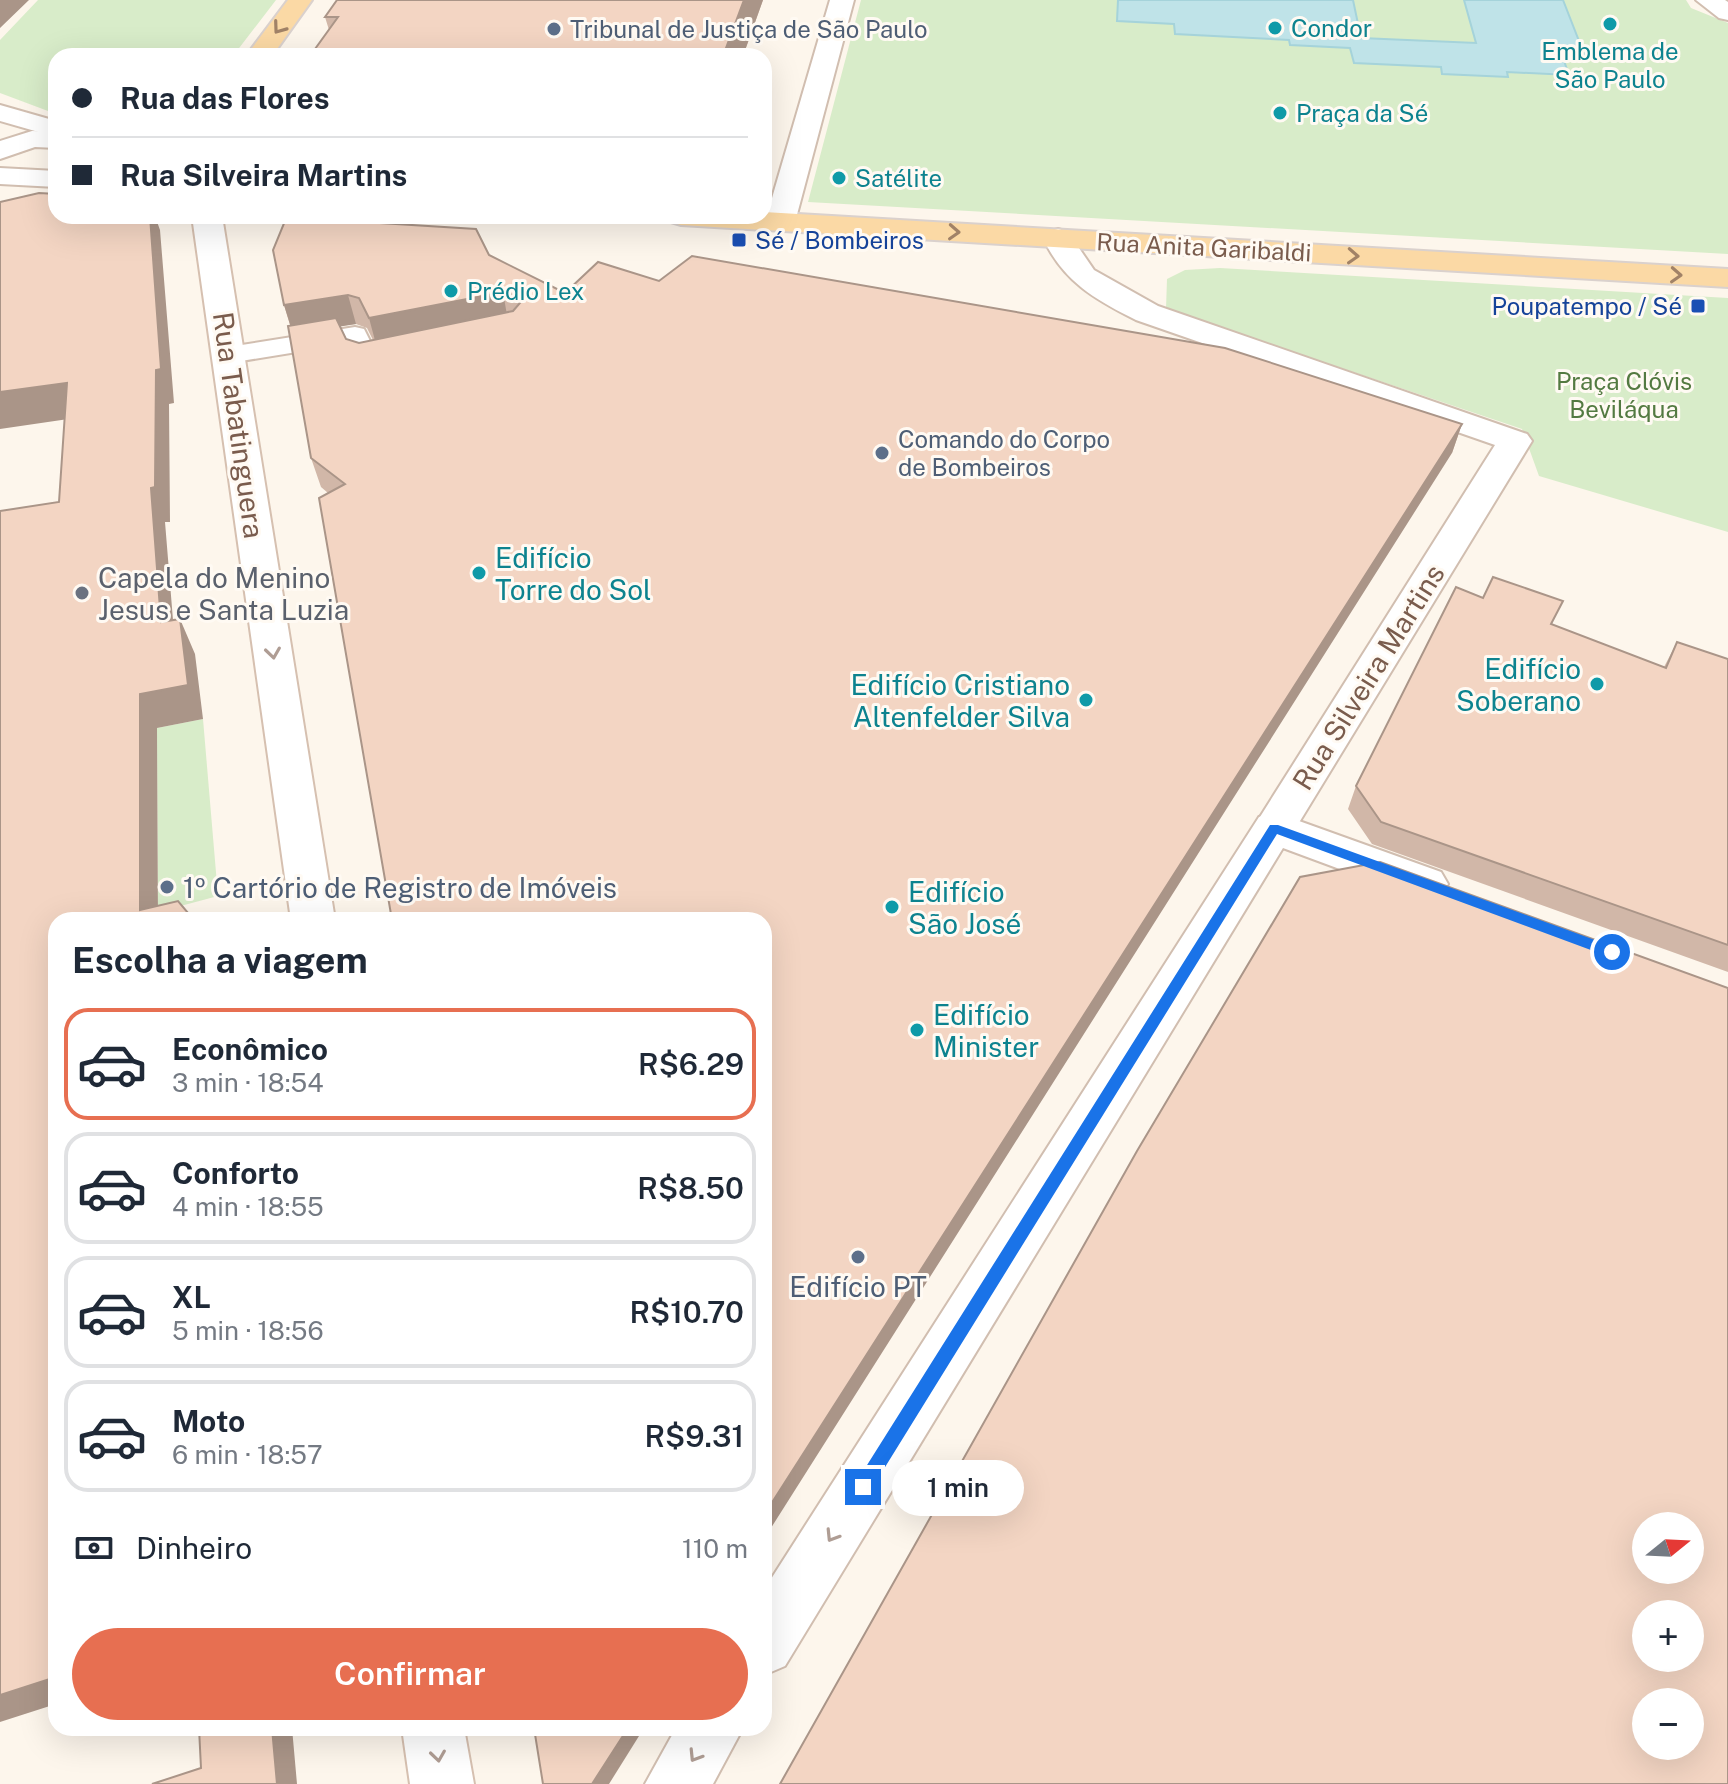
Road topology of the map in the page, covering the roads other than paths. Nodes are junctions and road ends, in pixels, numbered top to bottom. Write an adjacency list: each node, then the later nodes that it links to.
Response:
1 (300, 0): 5 (main road, one-way to 5)
2 (842, 0): 17 (street)
3 (1708, 0): 4 (street)
4 (1728, 13)
5 (265, 48)
6 (0, 113): 7 (street)
7 (48, 130)
8 (48, 131): 10 (street)
9 (48, 132): 11 (street)
10 (0, 143)
11 (0, 151)
12 (0, 163): 13 (street)
13 (48, 166)
14 (0, 176): 15 (street)
15 (48, 179)
16 (772, 222): 17 (main road, Rua Anita Garibaldi)
17 (780, 222): 19 (main road, Rua Anita Garibaldi, one-way to 19)
18 (208, 224): 22 (street, Rua Tabatinguera)
19 (1058, 238): 20 (main road, Rua Anita Garibaldi, one-way to 20); 23 (street, Rua Silveira Martins)
20 (1728, 278)
21 (423, 349): 22 (lane)
22 (229, 355): 25 (street, Rua Tabatinguera, one-way to 25)
23 (1274, 828): 24 (street); 26 (street, Rua Silveira Martins, one-way to 26)
24 (1467, 899)
25 (312, 912)
26 (772, 1632)
27 (434, 1736): 29 (street, one-way to 29)
28 (707, 1736): 30 (street, one-way to 30)
29 (442, 1784)
30 (677, 1784)

